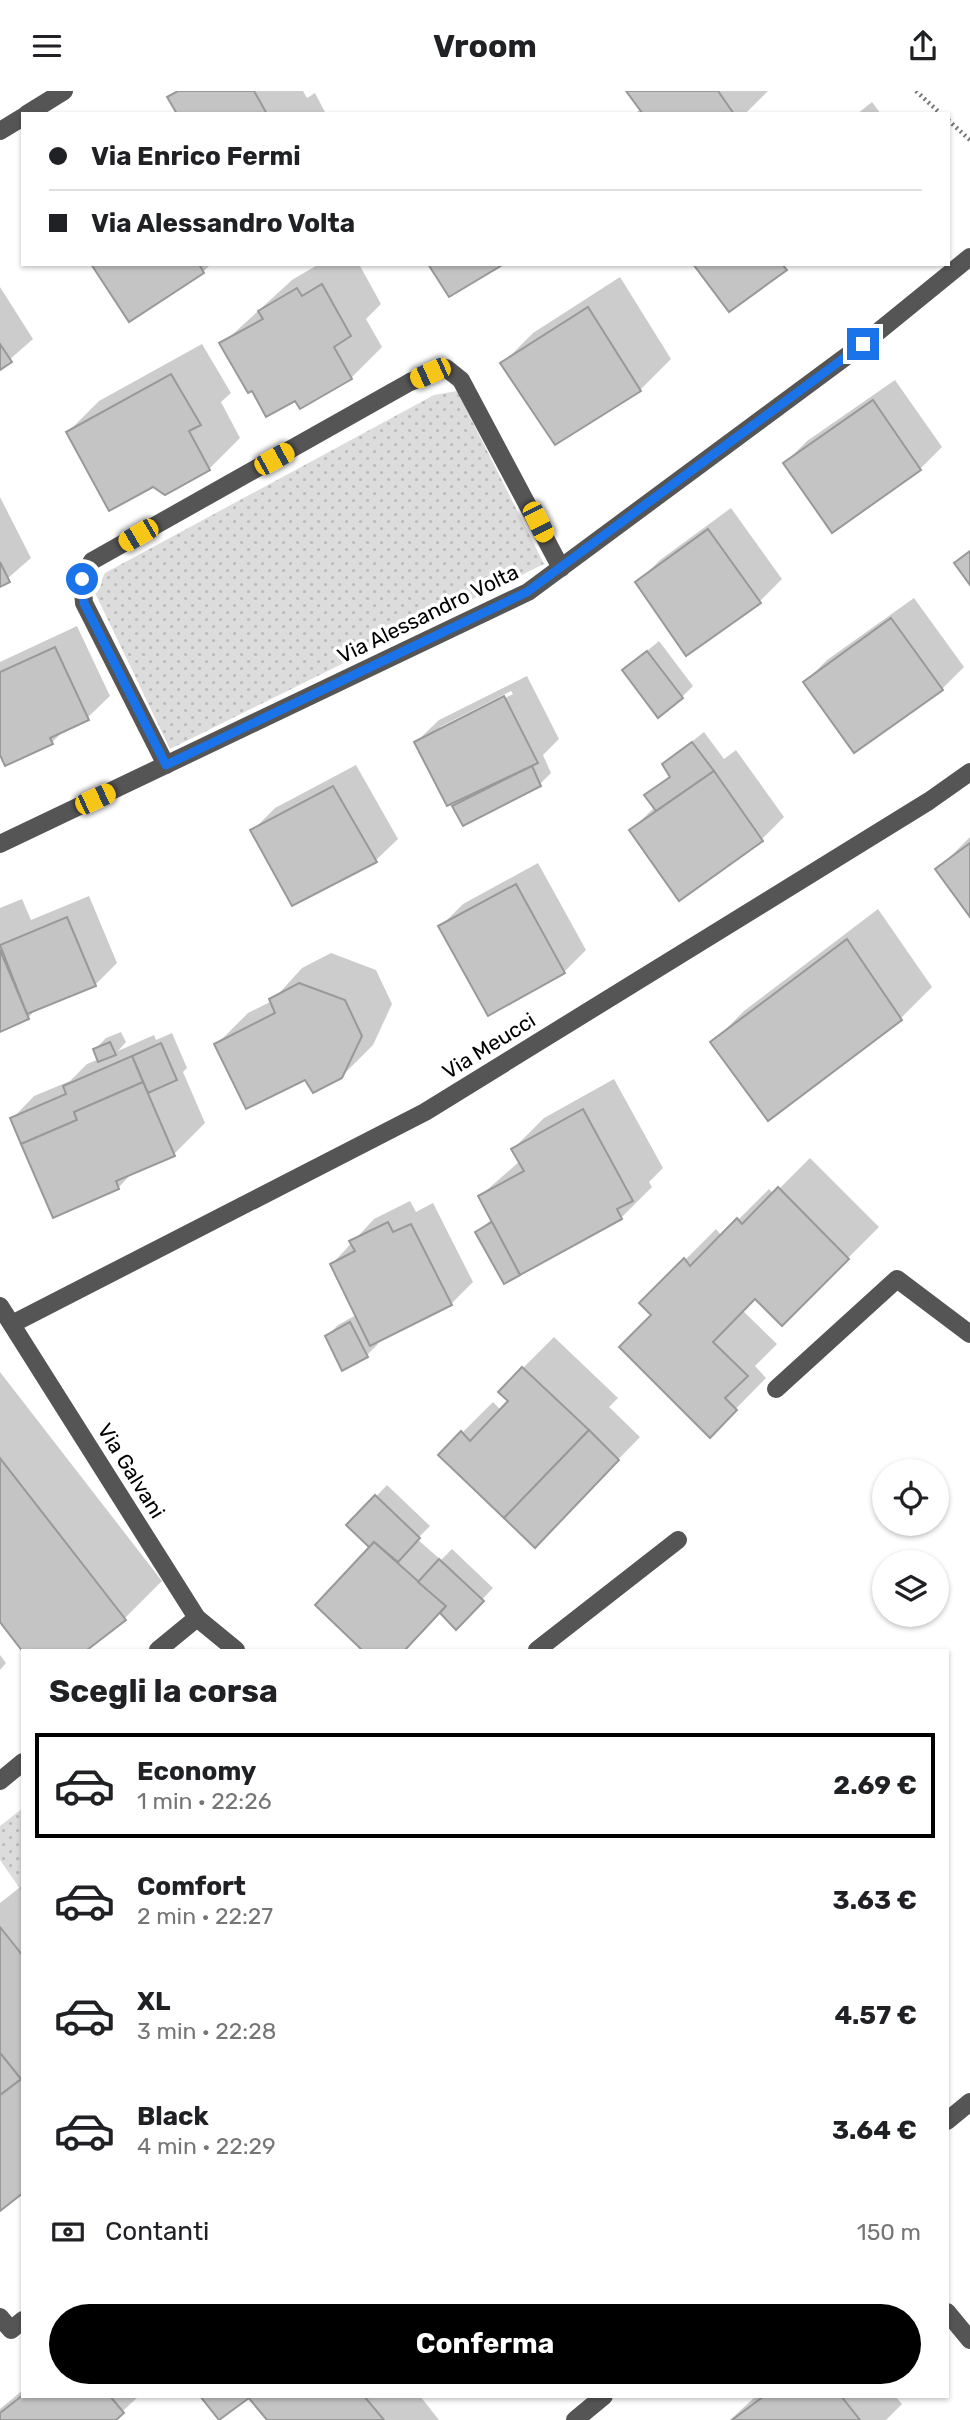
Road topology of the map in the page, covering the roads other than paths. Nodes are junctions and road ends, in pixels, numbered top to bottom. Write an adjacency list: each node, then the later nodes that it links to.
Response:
1 (64, 91): 2 (street)
2 (30, 112)
3 (21, 118): 4 (street)
4 (0, 131)
5 (970, 257): 6 (street, Via Alessandro Volta)
6 (561, 568): 7 (street, Via Alessandro Volta); 7 (street)
7 (166, 765): 9 (street, Via Alessandro Volta)
8 (970, 772): 11 (street, Via Meucci)
9 (0, 844)
10 (0, 1306): 11 (street, Via Galvani)
11 (12, 1324): 15 (street, Via Galvani)
12 (970, 1334): 13 (street)
13 (776, 1389)
14 (678, 1540): 18 (street)
15 (197, 1618): 16 (street); 17 (street, Via Galvani)
16 (159, 1649)
17 (235, 1649)
18 (538, 1649)
19 (21, 1764): 20 (street)
20 (0, 1781)
21 (970, 2102): 22 (street)
22 (949, 2118)
23 (949, 2314): 26 (street)
24 (0, 2317): 25 (street)
25 (21, 2322)
26 (970, 2340)
27 (602, 2398): 28 (street)
28 (575, 2420)

